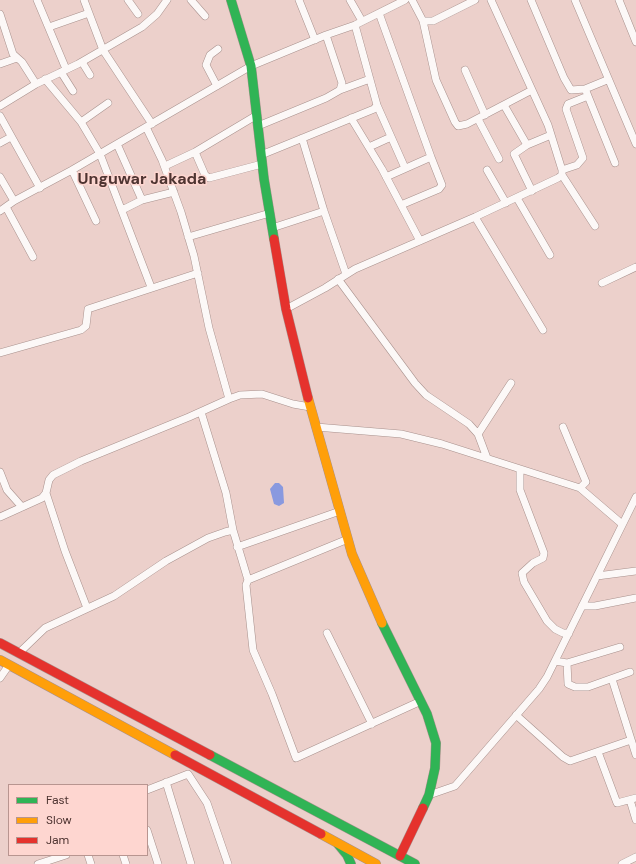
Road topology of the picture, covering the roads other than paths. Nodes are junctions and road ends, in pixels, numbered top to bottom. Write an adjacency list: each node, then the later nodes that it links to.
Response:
1 (38, 0): 24 (street)
2 (84, 0): 16 (street)
3 (128, 0): 19 (street)
4 (167, 0): 29 (street)
5 (191, 0): 20 (street)
6 (232, 0): 33 (street)
7 (299, 0): 26 (street)
8 (350, 0): 21 (street)
9 (405, 0): 17 (street)
10 (412, 0): 22 (street)
11 (476, 0): 22 (street)
12 (491, 0): 43 (street)
13 (531, 0): 45 (street)
14 (575, 0): 39 (street)
15 (620, 0): 27 (street)
16 (89, 12): 24 (street); 29 (street)
17 (379, 13): 21 (street); 69 (street)
18 (0, 14): 30 (street)
19 (138, 14)
20 (205, 16)
21 (362, 21): 23 (street)
22 (423, 21): 54 (street)
23 (354, 25): 25 (street); 37 (street)
24 (48, 27): 35 (street)
25 (326, 35): 26 (street); 42 (street)
26 (315, 40): 33 (street)
27 (636, 42)
28 (218, 49): 41 (street)
29 (103, 50): 31 (street); 56 (street)
30 (17, 58): 32 (street); 40 (street)
31 (82, 62): 35 (street); 36 (street)
32 (0, 64)
33 (251, 66): 41 (street); 50 (street)
34 (466, 70): 51 (street)
35 (64, 71): 38 (street); 44 (street)
36 (90, 75)
37 (370, 78): 42 (street); 47 (street)
38 (45, 80): 40 (street); 55 (street)
39 (608, 80): 45 (street); 64 (street)
40 (36, 84): 49 (street)
41 (217, 86): 56 (street)
42 (340, 90): 57 (street)
43 (532, 90): 48 (street); 58 (street)
44 (73, 91)
45 (587, 92): 72 (street); 77 (street)
46 (108, 103): 55 (street)
47 (377, 105): 53 (street); 60 (street)
48 (504, 105): 51 (street); 65 (street)
49 (0, 106)
50 (257, 115): 57 (street); 67 (street)
51 (485, 115): 54 (street)
52 (0, 116): 59 (street)
53 (350, 118): 61 (street); 66 (street)
54 (478, 118): 70 (street)
55 (81, 122): 68 (street)
56 (149, 125): 63 (street); 73 (street)
57 (258, 126): 71 (street)
58 (551, 135): 65 (street); 77 (street)
59 (11, 137): 62 (street); 80 (street)
60 (391, 137): 66 (street); 74 (street)
61 (302, 138): 71 (street); 90 (street)
62 (0, 143)
63 (117, 144): 68 (street); 84 (street)
64 (636, 144)
65 (527, 145): 81 (street)
66 (369, 147): 79 (street)
67 (195, 152): 71 (street); 73 (street)
68 (100, 154): 75 (street); 89 (street)
69 (431, 157): 74 (street); 87 (street)
70 (499, 159)
71 (262, 160): 91 (street)
72 (615, 163)
73 (165, 166): 82 (street)
74 (405, 168): 79 (street)
75 (72, 170): 80 (street); 93 (street)
76 (487, 170): 86 (street)
77 (562, 172): 81 (street); 94 (street)
78 (0, 177): 85 (street)
79 (386, 177): 87 (street)
80 (40, 188): 85 (street)
81 (532, 191): 83 (street)
82 (174, 192): 84 (street); 96 (street)
83 (517, 198): 86 (street); 98 (street)
84 (142, 200): 89 (street)
85 (14, 201): 88 (street)
86 (506, 203): 92 (street)
87 (401, 205): 97 (street)
88 (3, 209): 99 (street)
89 (122, 210): 105 (street)
90 (324, 211): 95 (street); 102 (street)
91 (270, 213): 95 (street); 96 (street)
92 (475, 217): 97 (street); 107 (street)
93 (96, 221)
94 (595, 226)
95 (272, 228): 106 (street)
96 (188, 237): 101 (street)
97 (420, 241): 102 (street)
98 (550, 254)
99 (33, 258)
100 (636, 267): 104 (street)
101 (198, 272): 105 (street); 110 (street)
102 (346, 274): 103 (street)
103 (338, 279): 106 (street); 115 (street)
104 (602, 283)
105 (151, 287): 108 (street)
106 (286, 309): 111 (street)
107 (543, 330)
108 (0, 353)
109 (511, 383): 115 (street)
110 (229, 399): 111 (street); 112 (street)
111 (310, 407): 113 (street)
112 (201, 412): 120 (street); 126 (street)
113 (316, 427): 116 (street); 123 (street)
114 (563, 427): 119 (street)
115 (478, 434): 116 (street)
116 (487, 458): 117 (street)
117 (520, 470): 119 (street); 136 (street)
118 (0, 472): 122 (street)
119 (580, 488): 125 (street)
120 (46, 493): 122 (street); 134 (street)
121 (636, 497): 125 (street)
122 (22, 507): 124 (street)
123 (340, 511): 127 (street); 128 (street)
124 (0, 517)
125 (622, 524): 130 (street)
126 (233, 530): 128 (street); 134 (street)
127 (348, 539): 131 (street); 147 (street)
128 (237, 547): 131 (street)
129 (636, 571): 130 (street)
130 (597, 576): 133 (street)
131 (248, 580): 149 (street)
132 (636, 598): 133 (street)
133 (582, 606): 136 (street)
134 (87, 608): 139 (street)
135 (327, 633): 149 (street)
136 (569, 633): 141 (street)
137 (0, 643): 139 (street)
138 (620, 647): 142 (street)
139 (20, 653): 161 (street)
140 (0, 660): 143 (street)
141 (555, 661): 142 (street); 148 (street)
142 (567, 663): 146 (street)
143 (9, 665): 145 (street); 159 (street)
144 (630, 672): 146 (street)
145 (0, 678)
146 (612, 679): 150 (street)
147 (421, 701): 149 (street); 155 (street)
148 (516, 715): 151 (street); 155 (street)
149 (372, 724)
150 (631, 740): 151 (street); 152 (street)
151 (598, 752): 156 (street)
152 (636, 756)
153 (166, 782): 154 (street); 165 (street); 166 (street)
154 (148, 790)
155 (429, 795): 161 (street)
156 (633, 799): 157 (street)
157 (636, 820)
158 (148, 833): 164 (street)
159 (337, 843): 167 (street); 168 (street)
160 (63, 856): 163 (street)
161 (400, 856): 169 (street)
162 (636, 857): 170 (street)
163 (38, 864)
164 (158, 864)
165 (191, 864)
166 (228, 864)
167 (351, 864)
168 (376, 864)
169 (415, 864)
170 (622, 864)

